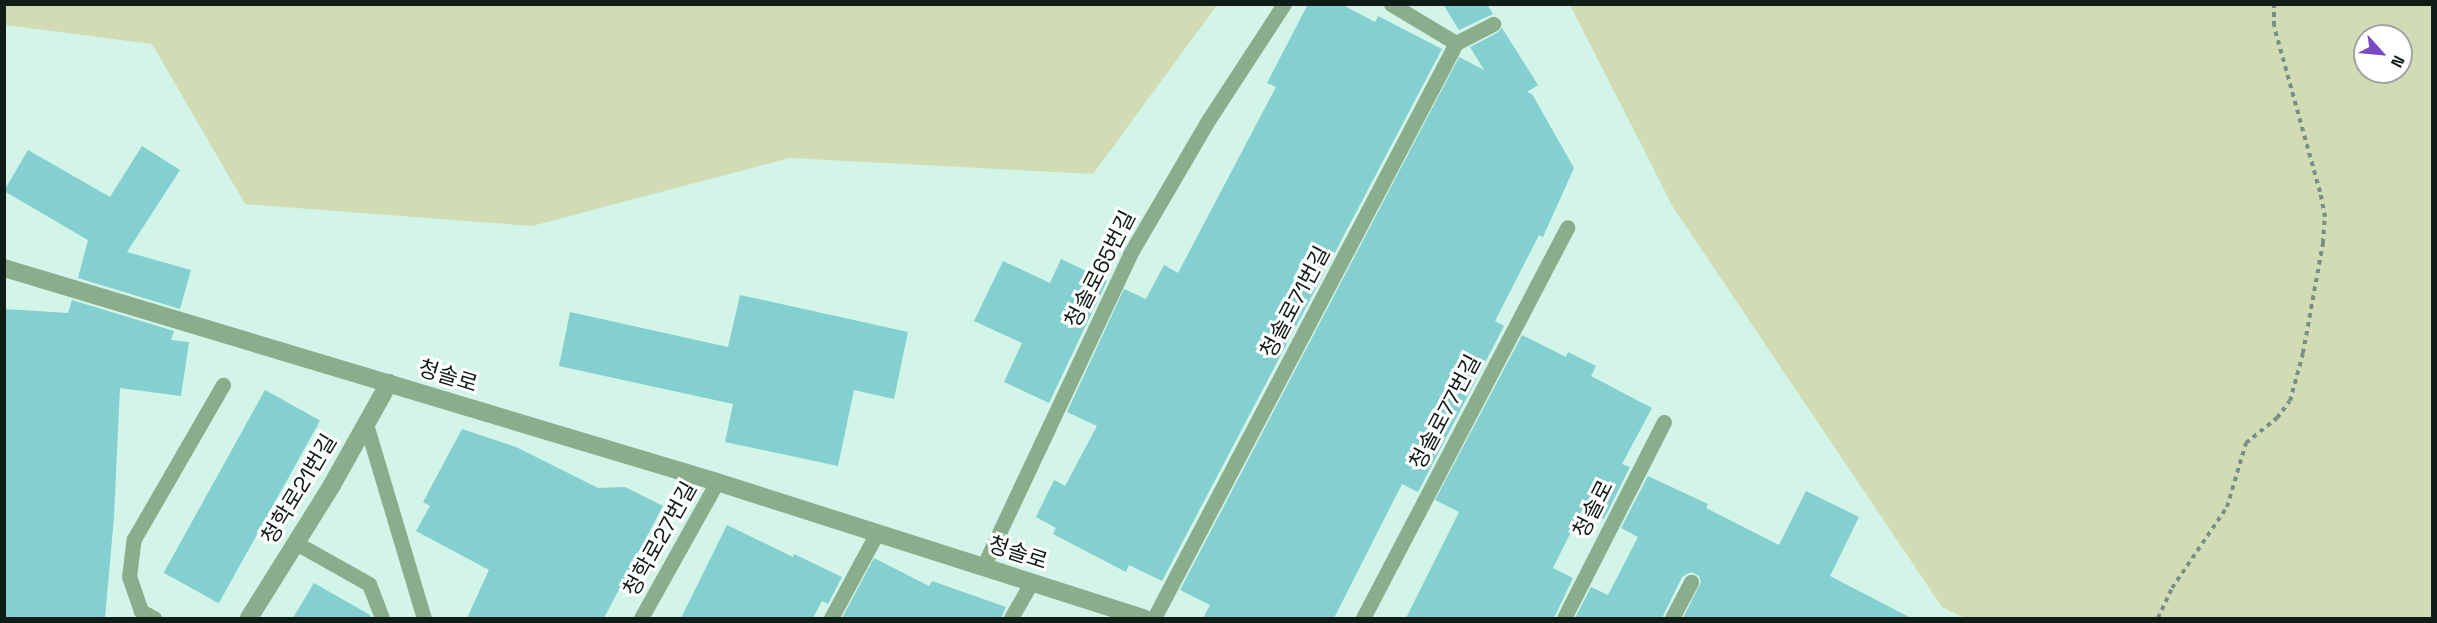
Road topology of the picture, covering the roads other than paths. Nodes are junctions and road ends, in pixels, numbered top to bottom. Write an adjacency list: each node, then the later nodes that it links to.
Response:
1 (1284, 4): 14 (lane, 청솔로65번길)
2 (1391, 4): 4 (lane)
3 (1492, 24): 4 (lane)
4 (1456, 43): 25 (lane, 청솔로71번길)
5 (1567, 227): 26 (lane, 청솔로77번길)
6 (4, 268): 7 (street, 청솔로)
7 (389, 383): 10 (street, 청학로21번길); 11 (street, 청솔로)
8 (223, 385): 17 (lane)
9 (1664, 422): 27 (lane, 청솔로)
10 (366, 424): 13 (street, 청학로21번길); 20 (lane)
11 (717, 482): 12 (street, 청솔로); 21 (lane, 청학로27번길)
12 (877, 533): 14 (street, 청솔로); 22 (lane)
13 (296, 543): 18 (street, 청학로21번길); 19 (lane)
14 (983, 567): 16 (street, 청솔로)
15 (1691, 582): 28 (lane)
16 (1031, 583): 23 (lane); 24 (street, 청솔로)
17 (154, 618)
18 (249, 618)
19 (382, 618)
20 (424, 618)
21 (641, 618)
22 (831, 618)
23 (1011, 618)
24 (1144, 618)
25 (1154, 618)
26 (1363, 618)
27 (1564, 618)
28 (1672, 618)

